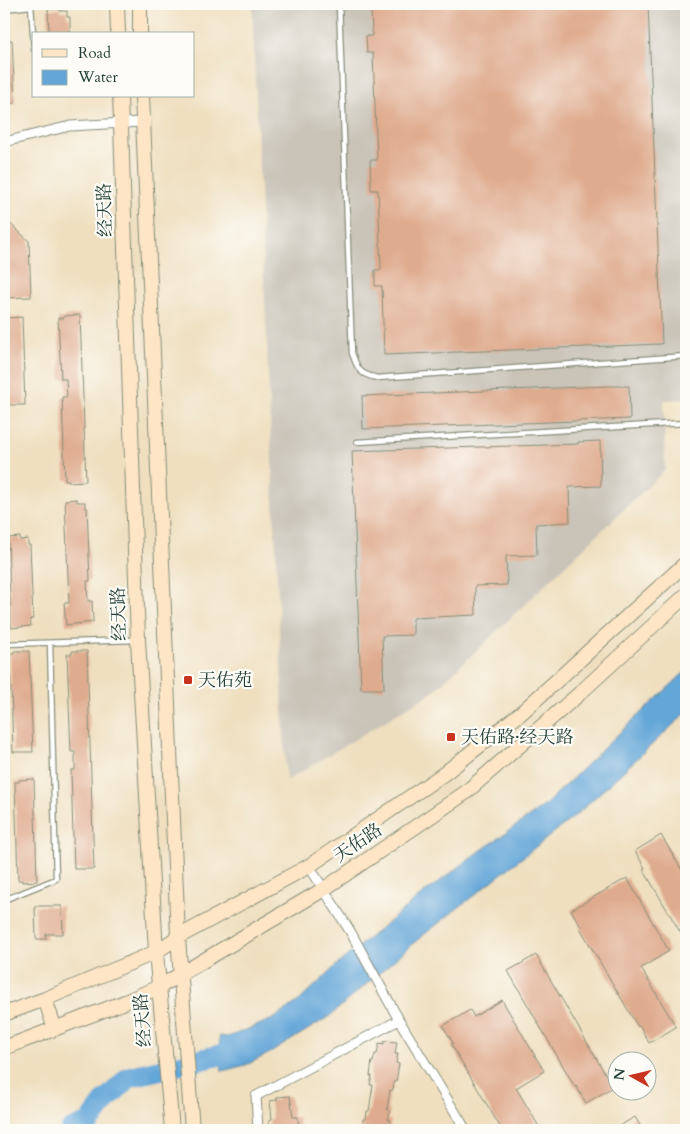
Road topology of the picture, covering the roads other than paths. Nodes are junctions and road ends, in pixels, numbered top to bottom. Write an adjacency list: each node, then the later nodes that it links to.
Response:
1 (117, 4): 7 (main road)
2 (140, 4): 8 (main road)
3 (340, 4): 14 (lane)
4 (31, 5): 5 (lane); 6 (lane)
5 (4, 9)
6 (33, 32)
7 (118, 32)
8 (140, 32)
9 (120, 98): 12 (main road, 经天路)
10 (142, 98): 11 (main road)
11 (142, 122): 12 (street); 25 (main road)
12 (121, 123): 13 (street); 19 (main road, 经天路)
13 (4, 142)
14 (686, 356)
15 (686, 423): 16 (lane)
16 (357, 442)
17 (686, 563): 22 (main road, 天佑路)
18 (686, 596): 23 (main road, 天佑路)
19 (138, 640): 20 (lane); 26 (main road, 经天路)
20 (50, 642): 21 (lane); 24 (lane)
21 (4, 644)
22 (309, 866): 23 (street); 25 (main road, 天佑路)
23 (324, 889): 27 (main road, 天佑路); 31 (street)
24 (4, 900)
25 (178, 938): 26 (main road, 天佑路); 27 (main road)
26 (156, 952): 28 (main road, 经天路); 29 (main road, 天佑路)
27 (180, 974): 28 (main road, 天佑路); 35 (main road)
28 (159, 986): 32 (main road, 天佑路); 34 (main road, 经天路)
29 (45, 999): 30 (main road, 天佑路); 32 (main road)
30 (4, 1014)
31 (399, 1020): 36 (street); 37 (street)
32 (55, 1029): 33 (main road, 天佑路)
33 (4, 1048)
34 (172, 1130)
35 (192, 1130)
36 (258, 1130)
37 (466, 1130)

